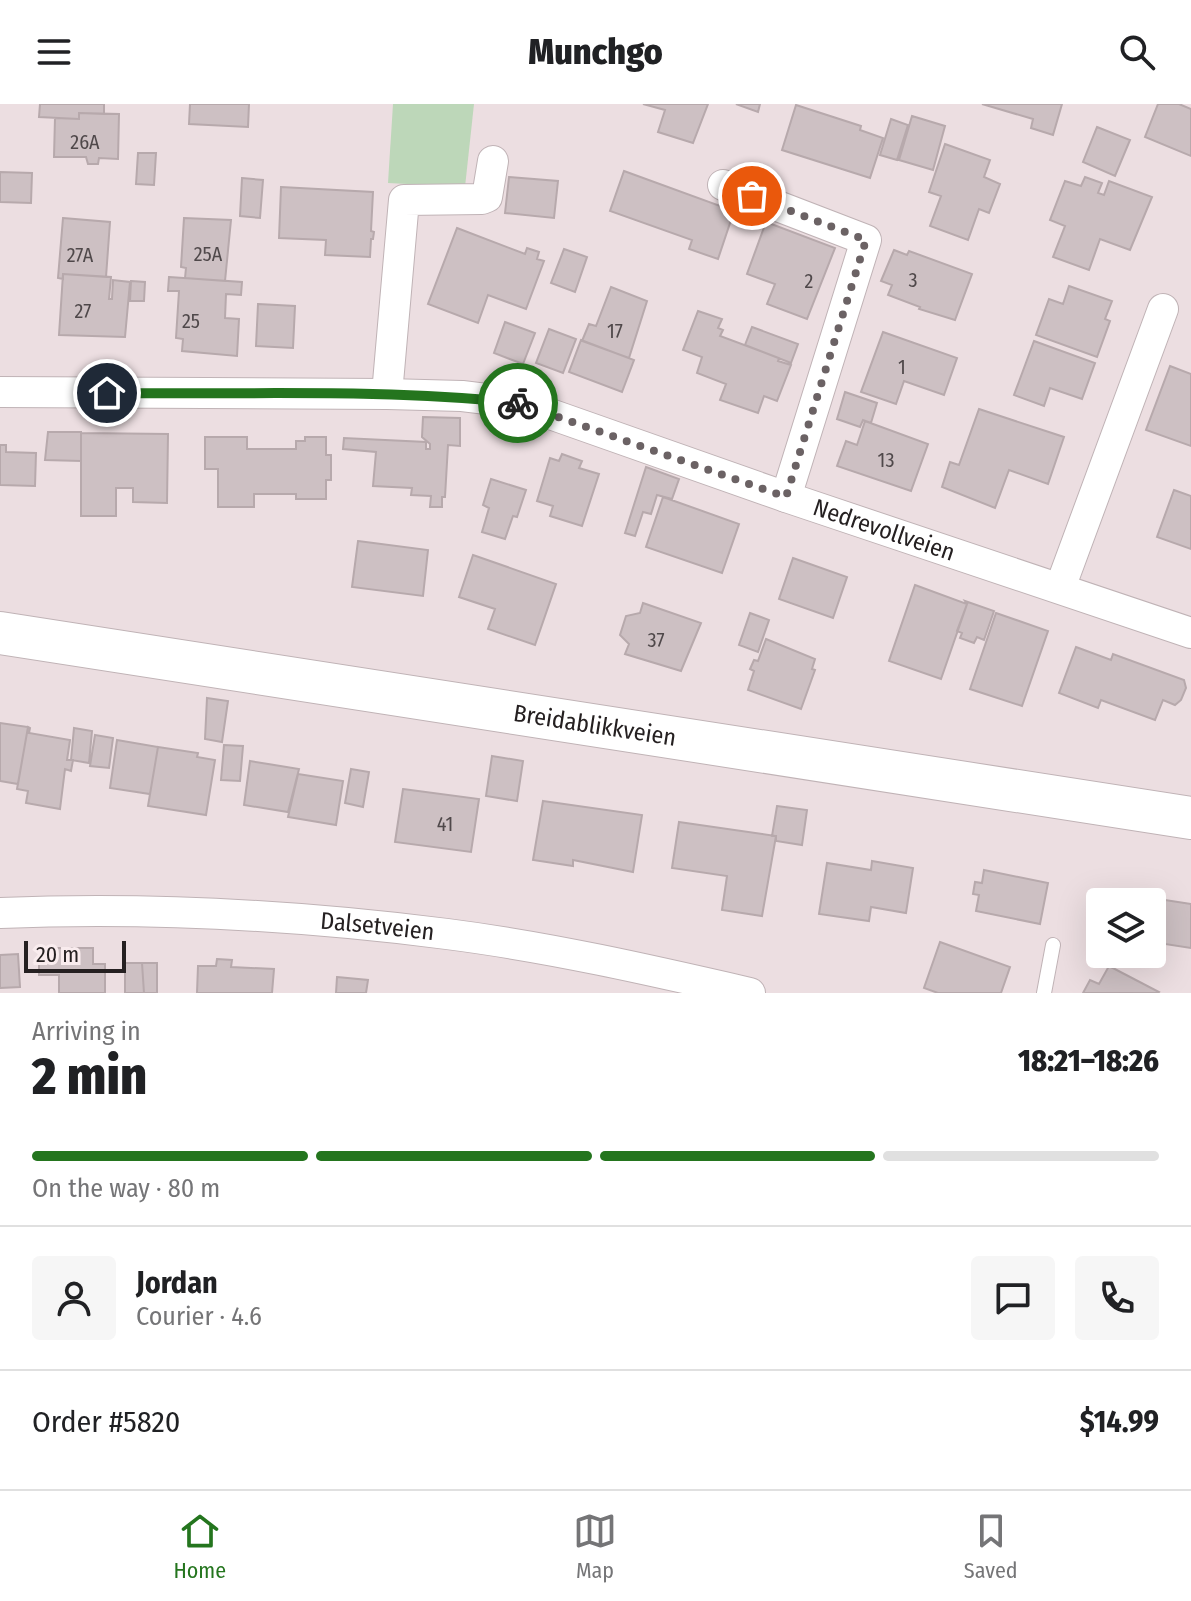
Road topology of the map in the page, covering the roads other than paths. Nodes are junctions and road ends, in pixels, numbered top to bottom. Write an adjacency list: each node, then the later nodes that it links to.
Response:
1 (493, 161): 5 (street)
2 (723, 185): 6 (street)
3 (1163, 309): 7 (street)
4 (0, 392): 5 (street, Nedrevollveien)
5 (387, 394): 6 (street, Nedrevollveien)
6 (786, 497): 7 (street, Nedrevollveien)
7 (1060, 588): 9 (street, Nedrevollveien)
8 (0, 633): 10 (main road, Breidablikkveien)
9 (1191, 633)
10 (1191, 818)
11 (0, 913): 13 (street, Dalsetveien)
12 (1053, 945): 14 (lane)
13 (750, 993)
14 (1044, 993)

